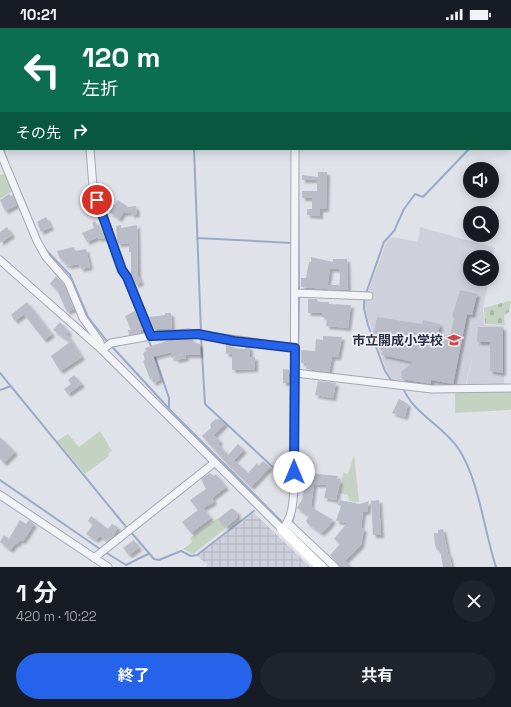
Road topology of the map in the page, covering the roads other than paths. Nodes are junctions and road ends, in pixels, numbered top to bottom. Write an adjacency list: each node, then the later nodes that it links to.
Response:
1 (90, 150): 7 (street)
2 (295, 150): 5 (street)
3 (0, 152): 8 (street)
4 (0, 260): 8 (street)
5 (298, 293): 6 (street); 9 (street)
6 (366, 296)
7 (151, 336): 8 (street); 9 (street)
8 (107, 346): 12 (street)
9 (295, 348): 10 (street)
10 (298, 373): 11 (street); 14 (street)
11 (511, 388)
12 (214, 462): 14 (street); 15 (street)
13 (0, 495): 15 (street)
14 (287, 525): 17 (street); 18 (street)
15 (95, 556): 16 (street)
16 (108, 567)
17 (321, 567)
18 (335, 567)

